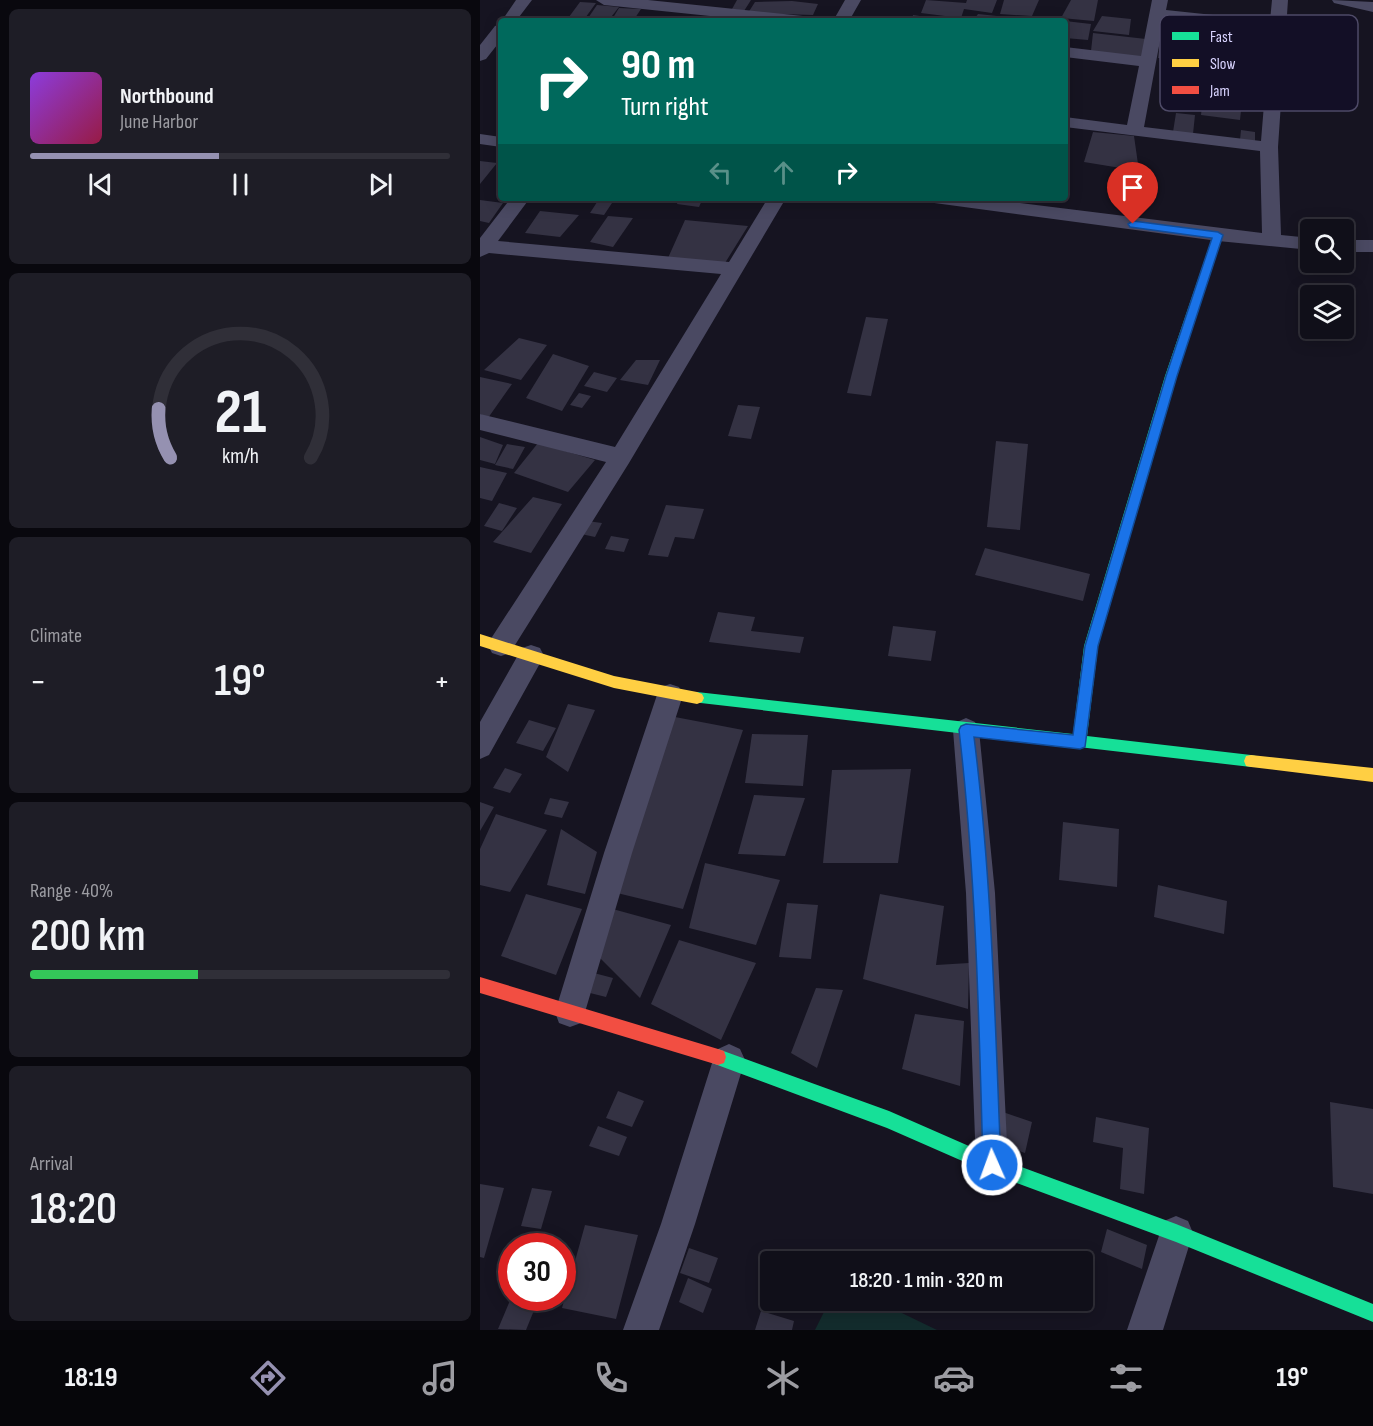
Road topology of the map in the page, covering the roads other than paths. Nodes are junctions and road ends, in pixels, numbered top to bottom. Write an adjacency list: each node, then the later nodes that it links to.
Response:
1 (524, 0): 11 (street)
2 (604, 0): 8 (street)
3 (853, 0): 13 (street)
4 (1280, 0): 10 (street)
5 (1340, 0): 7 (street)
6 (1158, 7): 9 (street); 17 (street)
7 (1373, 7)
8 (668, 15): 12 (street)
9 (1206, 15)
10 (1279, 15)
11 (510, 18)
12 (736, 18)
13 (843, 18)
14 (498, 33): 16 (street)
15 (1068, 52): 17 (street)
16 (480, 56)
17 (1146, 62): 20 (street)
18 (1272, 111): 23 (street)
19 (1068, 122): 20 (street)
20 (1134, 130): 23 (street)
21 (480, 139): 22 (street)
22 (498, 142)
23 (1269, 147): 28 (street)
24 (519, 201): 32 (street)
25 (775, 201): 33 (street)
26 (957, 201): 27 (street)
27 (1218, 235): 28 (street); 40 (street)
28 (1272, 240): 29 (street)
29 (1300, 243)
30 (1354, 246): 31 (street)
31 (1373, 246)
32 (481, 248): 33 (street)
33 (734, 269): 35 (street)
34 (480, 422): 35 (street)
35 (621, 457): 36 (street)
36 (490, 643): 37 (street)
37 (531, 656): 38 (street); 41 (street)
38 (670, 695): 39 (street); 44 (street)
39 (966, 730): 40 (street); 46 (street)
40 (1080, 742): 42 (street)
41 (480, 747)
42 (1373, 775)
43 (480, 985): 44 (street)
44 (570, 1012): 45 (street)
45 (729, 1060): 46 (street); 49 (street)
46 (992, 1165): 47 (street)
47 (1176, 1233): 48 (street); 50 (street)
48 (1373, 1313)
49 (641, 1330)
50 (1145, 1330)

